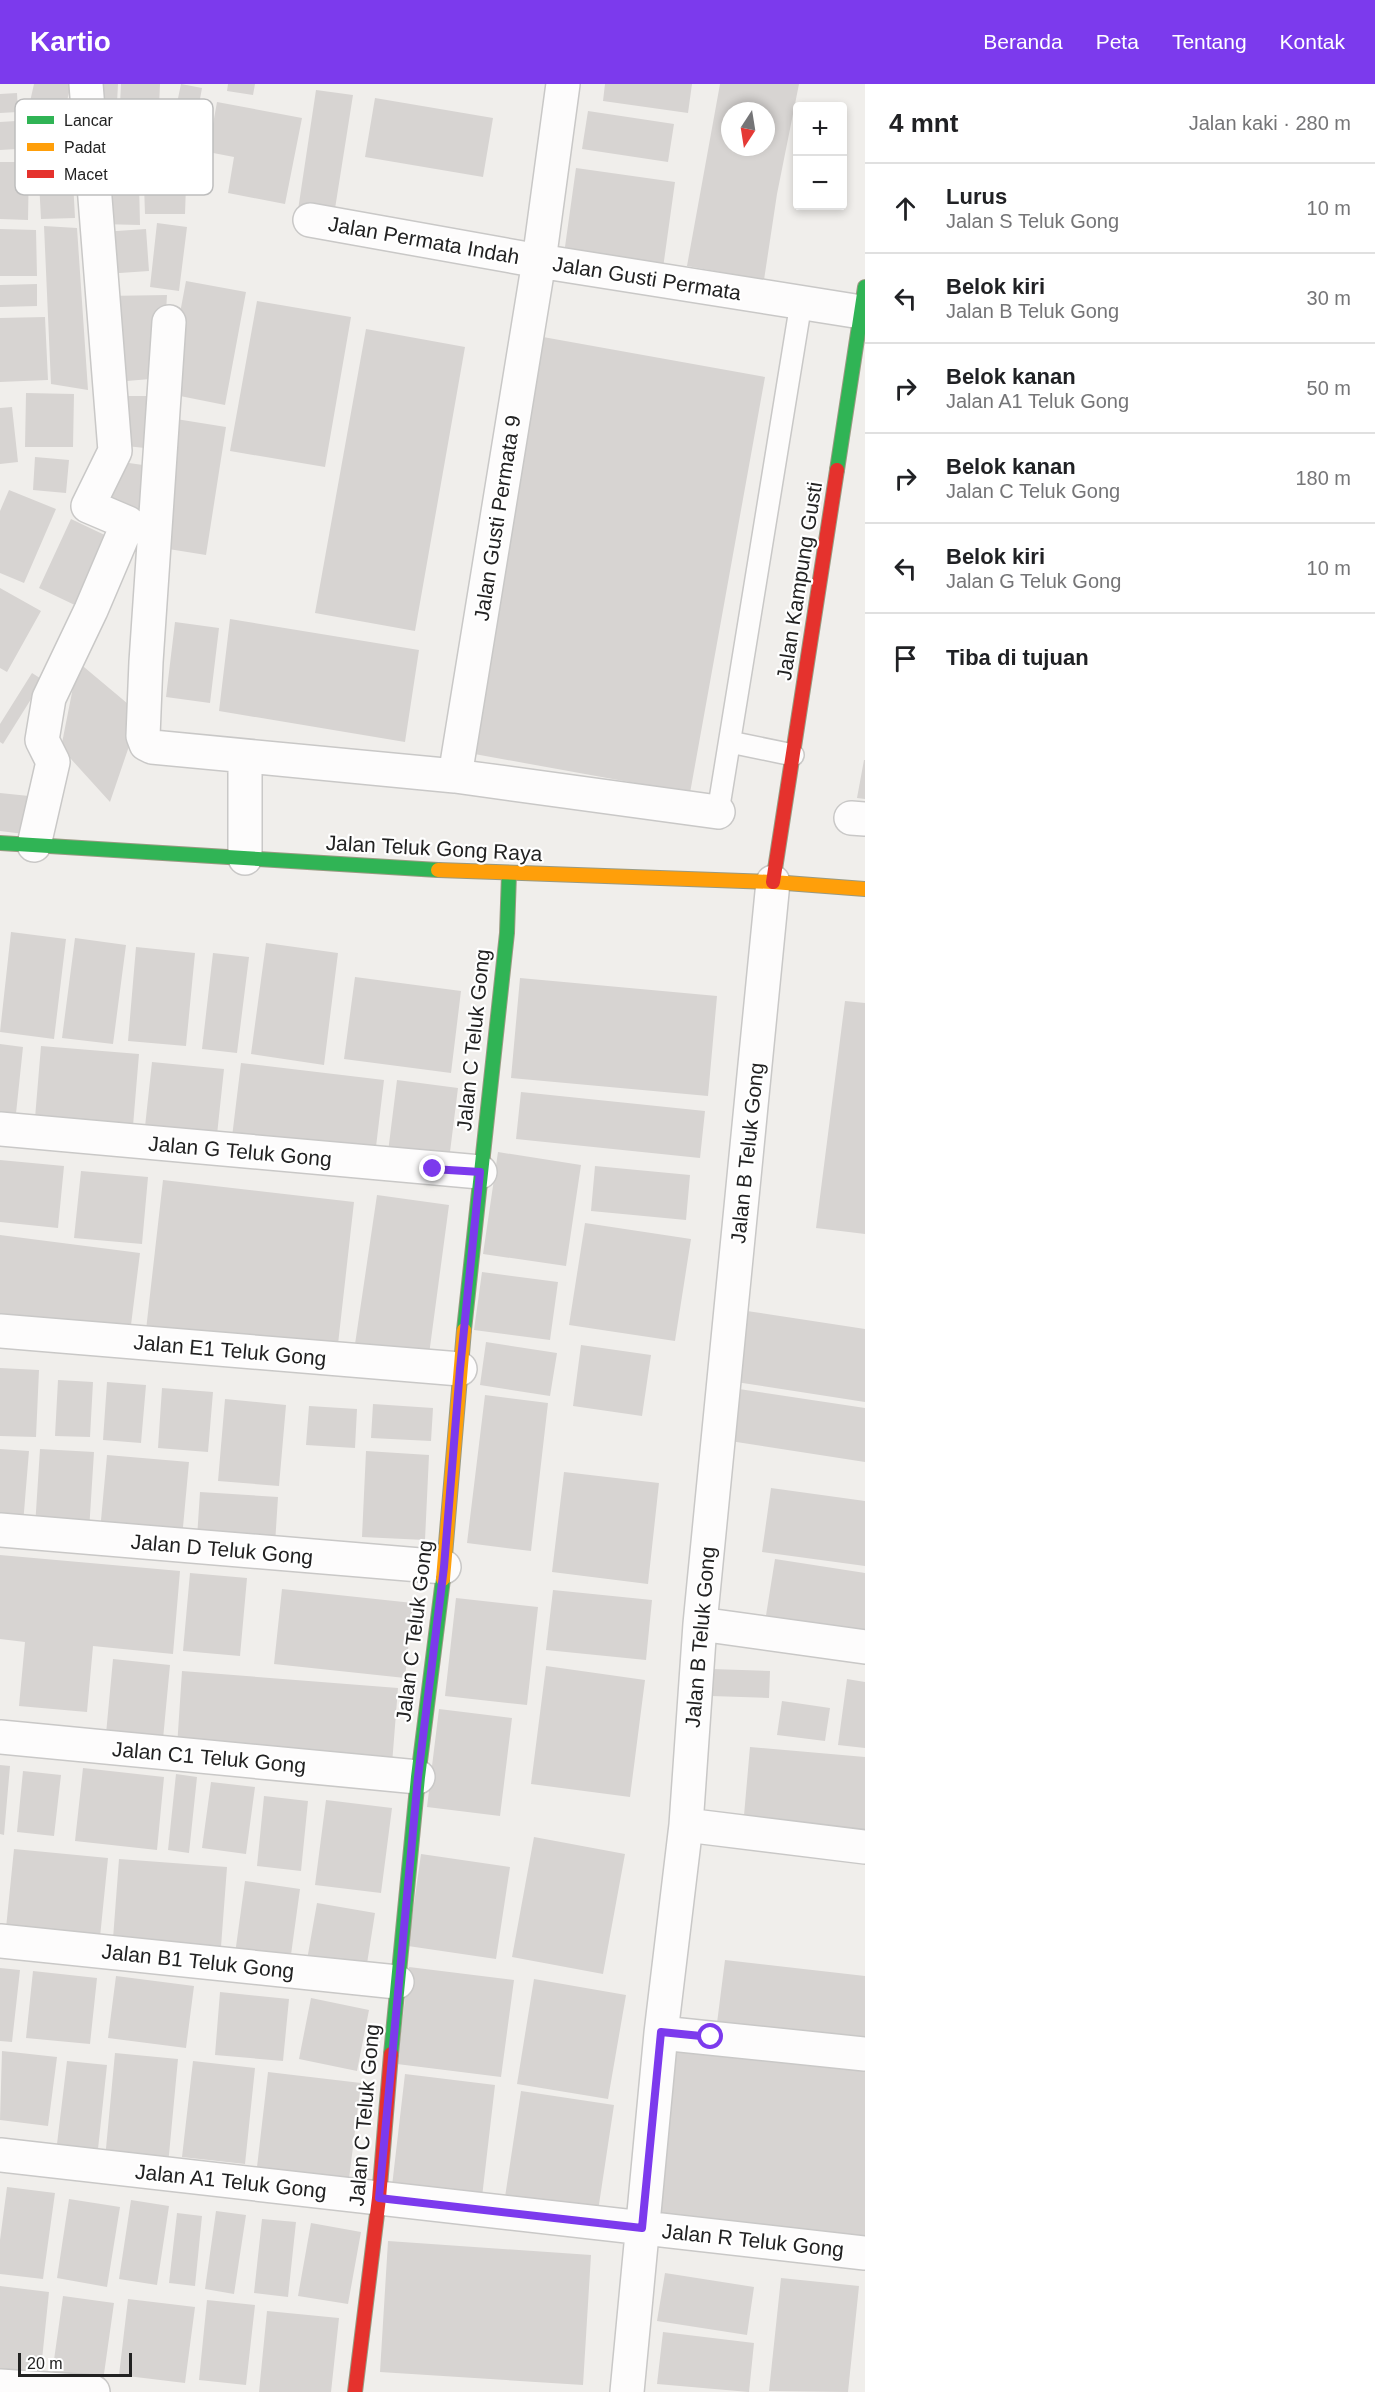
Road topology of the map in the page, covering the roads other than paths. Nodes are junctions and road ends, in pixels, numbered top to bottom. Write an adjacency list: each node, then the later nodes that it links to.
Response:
1 (86, 84): 3 (street)
2 (563, 84): 6 (street, Jalan Gusti Permata)
3 (87, 99)
4 (95, 195): 16 (street)
5 (310, 220): 6 (street, Jalan Permata Indah)
6 (539, 261): 8 (street, Jalan Gusti Permata); 13 (street, Jalan Gusti Permata 9)
7 (863, 300): 8 (street, Jalan Gusti Permata); 11 (street, Jalan Kampung Gusti)
8 (801, 303): 10 (lane)
9 (169, 322): 12 (street)
10 (730, 742): 11 (lane); 14 (lane)
11 (793, 755): 19 (street, Jalan Kampung Gusti)
12 (245, 757): 13 (street); 17 (street)
13 (455, 776): 14 (street)
14 (718, 812)
15 (0, 843): 16 (street, Jalan Teluk Gong Raya)
16 (34, 845): 17 (street, Jalan Teluk Gong Raya)
17 (245, 858): 18 (street, Jalan Teluk Gong Raya)
18 (509, 874): 19 (street, Jalan Teluk Gong Raya); 22 (street, Jalan C Teluk Gong)
19 (773, 882): 20 (street, Jalan Teluk Gong Raya); 27 (street, Jalan B Teluk Gong)
20 (865, 889)
21 (0, 1129): 22 (street, Jalan G Teluk Gong)
22 (480, 1172): 24 (street, Jalan C Teluk Gong)
23 (0, 1331): 24 (street, Jalan E1 Teluk Gong)
24 (460, 1369): 26 (street, Jalan C Teluk Gong)
25 (0, 1530): 26 (street, Jalan D Teluk Gong)
26 (444, 1567): 30 (street, Jalan C Teluk Gong)
27 (700, 1624): 28 (street); 31 (street, Jalan B Teluk Gong)
28 (865, 1647)
29 (0, 1737): 30 (street, Jalan C1 Teluk Gong)
30 (418, 1777): 34 (street, Jalan C Teluk Gong)
31 (686, 1825): 32 (street); 35 (street, Jalan B Teluk Gong)
32 (865, 1847)
33 (0, 1941): 34 (street, Jalan B1 Teluk Gong)
34 (397, 1982): 38 (street, Jalan C Teluk Gong)
35 (661, 2032): 36 (street); 39 (street, Jalan B Teluk Gong)
36 (865, 2054)
37 (0, 2155): 38 (street, Jalan A1 Teluk Gong)
38 (379, 2198): 39 (street, Jalan A1 Teluk Gong); 43 (street, Jalan C Teluk Gong)
39 (642, 2228): 40 (street, Jalan R Teluk Gong); 44 (street, Jalan B Teluk Gong)
40 (865, 2253)
41 (0, 2386): 42 (street)
42 (93, 2392)
43 (355, 2392)
44 (627, 2392)

